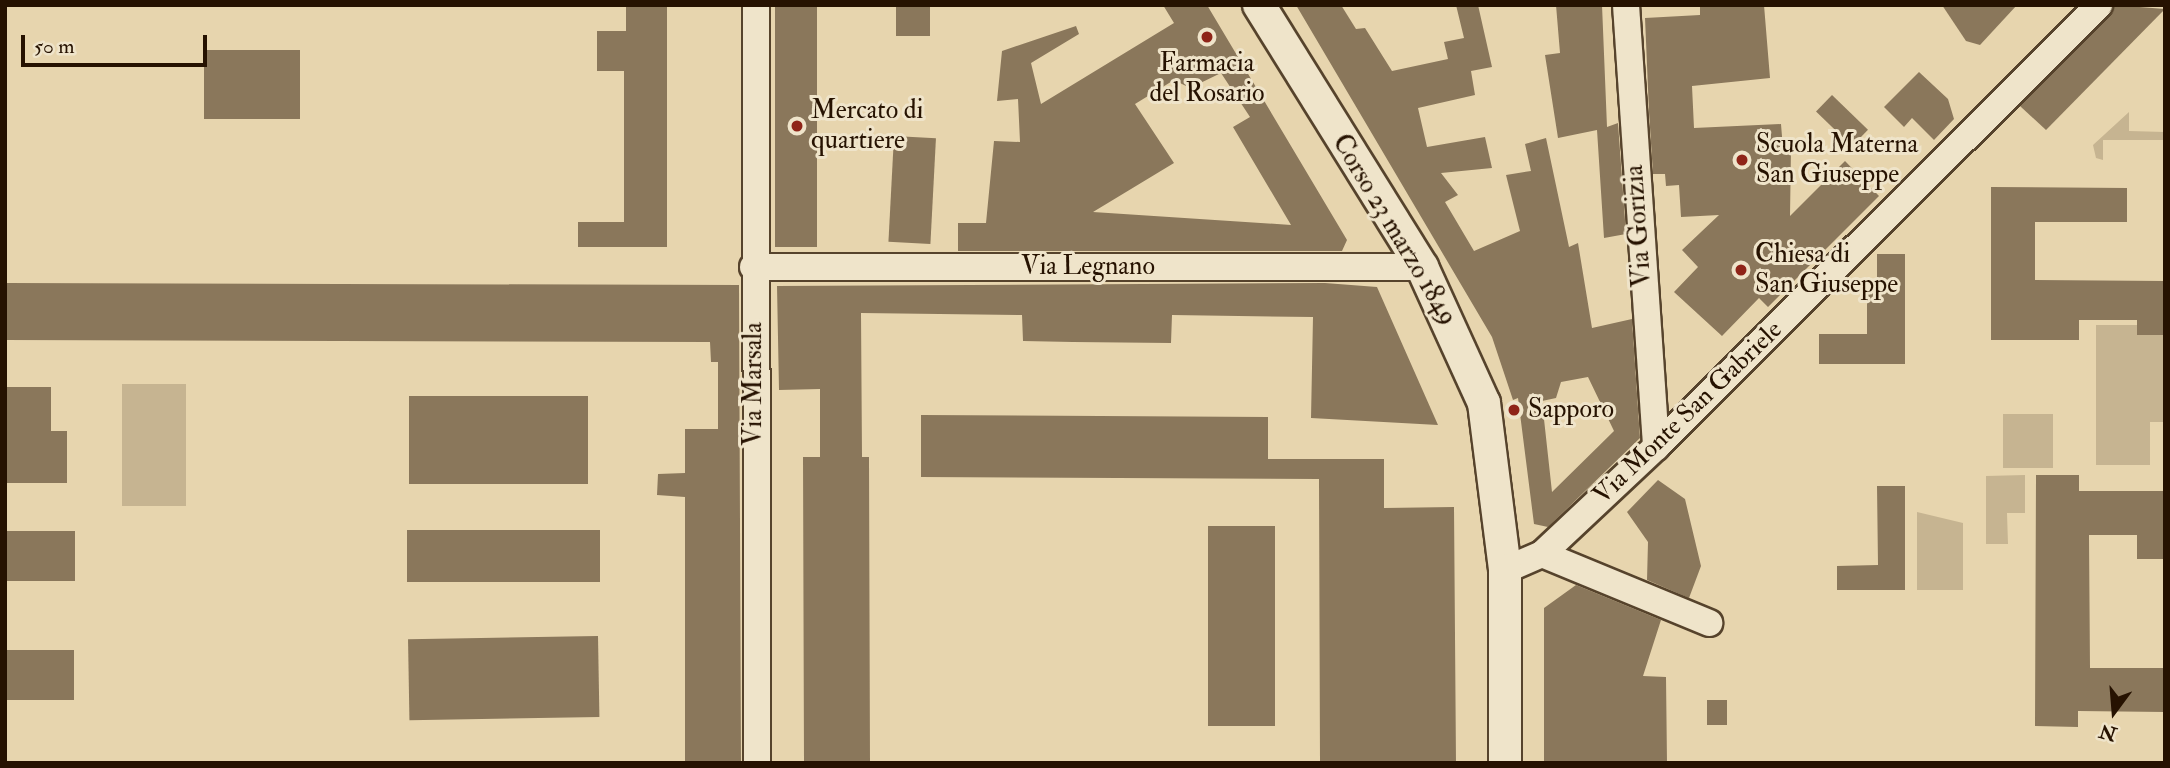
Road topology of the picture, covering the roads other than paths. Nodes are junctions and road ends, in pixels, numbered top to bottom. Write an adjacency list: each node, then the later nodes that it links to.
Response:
1 (756, 5): 5 (street, Via Marsala)
2 (1259, 5): 6 (street, Corso 23 marzo 1849)
3 (1626, 5): 7 (street, Via Gorizia)
4 (2099, 5): 7 (street, Via Monte San Gabriele)
5 (753, 267): 6 (street, Via Legnano); 11 (street, Via Marsala)
6 (1422, 267): 9 (street, Corso 23 marzo 1849)
7 (1656, 447): 8 (street, Via Monte San Gabriele)
8 (1542, 554): 9 (street, Via Monte San Gabriele); 10 (street)
9 (1506, 570): 12 (street, Corso 23 marzo 1849)
10 (1709, 623)
11 (757, 763)
12 (1505, 763)

